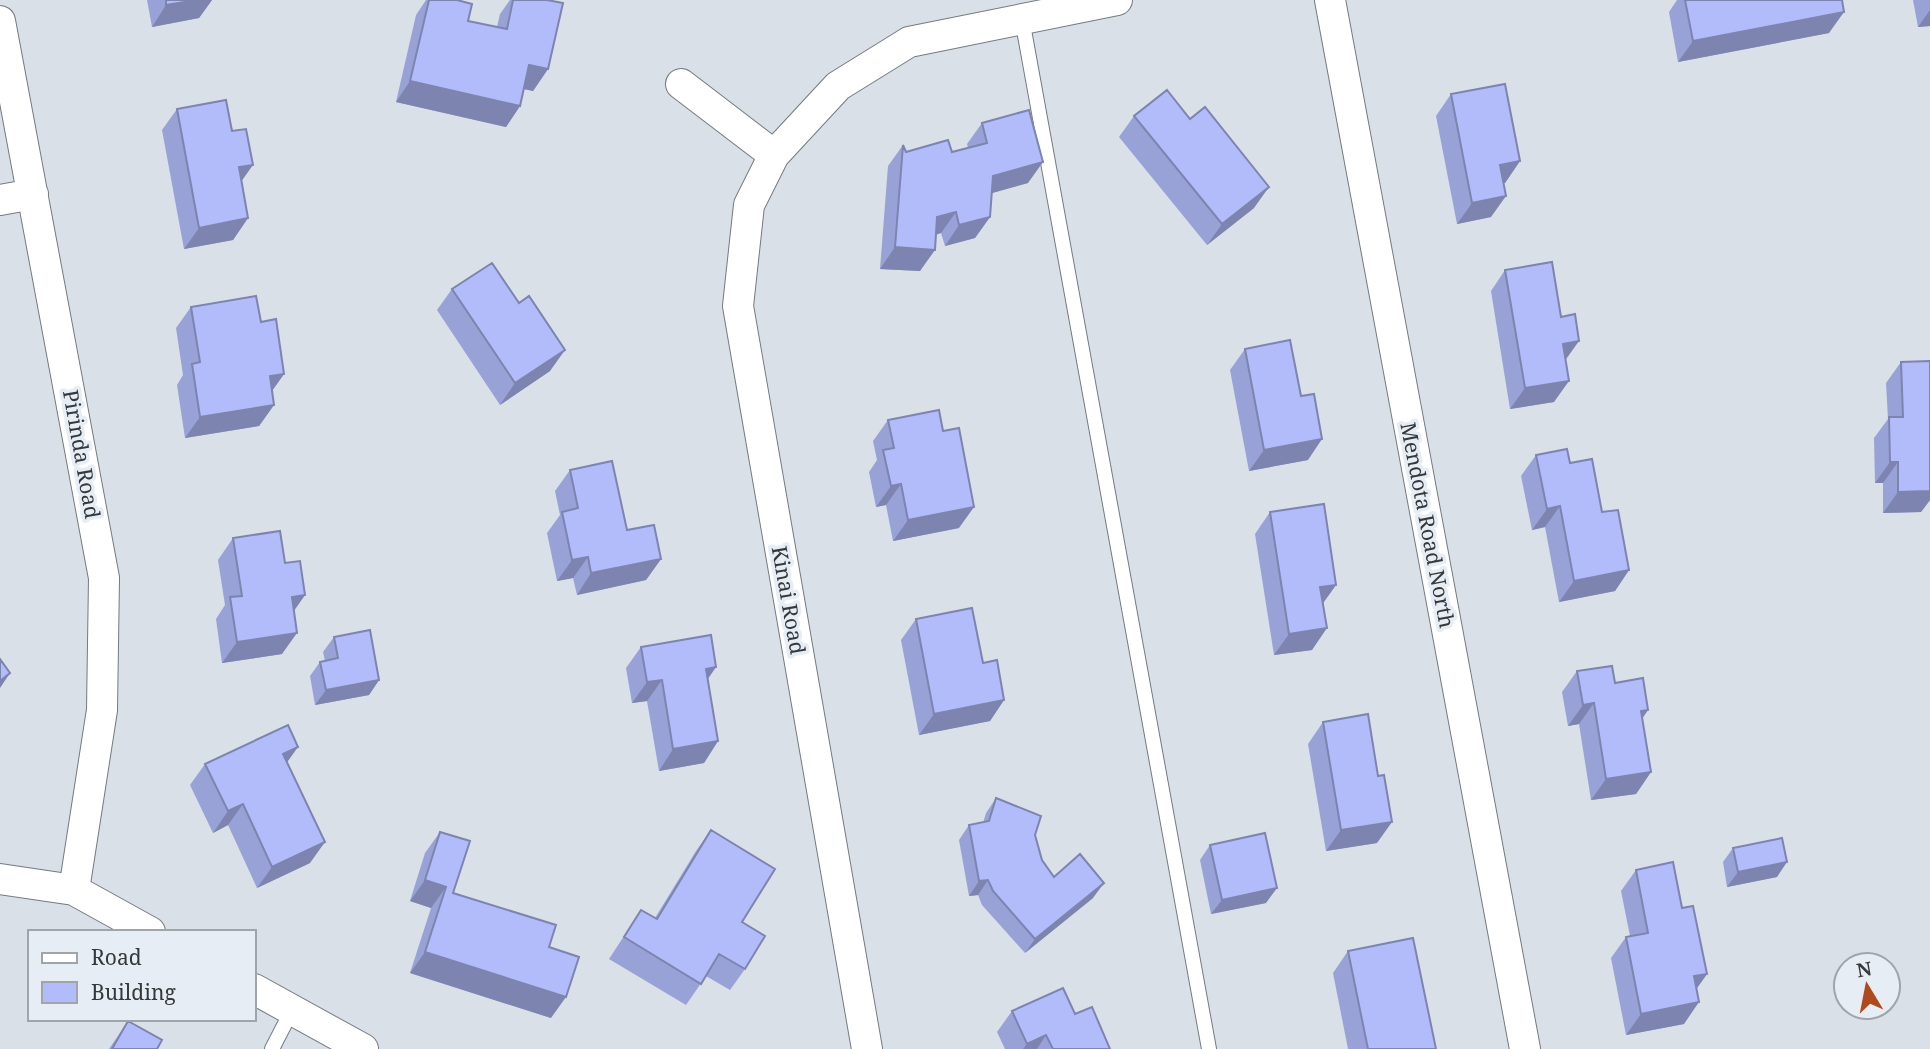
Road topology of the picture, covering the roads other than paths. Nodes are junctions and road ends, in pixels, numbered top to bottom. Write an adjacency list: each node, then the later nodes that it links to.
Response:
1 (1117, 0): 3 (street, Kinai Road)
2 (1330, 0): 18 (street, Mendota Road North)
3 (1022, 19): 6 (street, Kinai Road); 17 (lane)
4 (0, 21): 7 (street, Pirinda Road)
5 (681, 83): 6 (street)
6 (774, 155): 16 (street, Kinai Road)
7 (33, 194): 8 (street); 10 (street, Pirinda Road)
8 (0, 200)
9 (0, 879): 10 (street)
10 (74, 890): 11 (street)
11 (145, 930)
12 (256, 990): 13 (street)
13 (292, 1010): 14 (lane); 15 (street)
14 (272, 1049)
15 (363, 1049)
16 (867, 1049)
17 (1209, 1049)
18 (1525, 1049)

